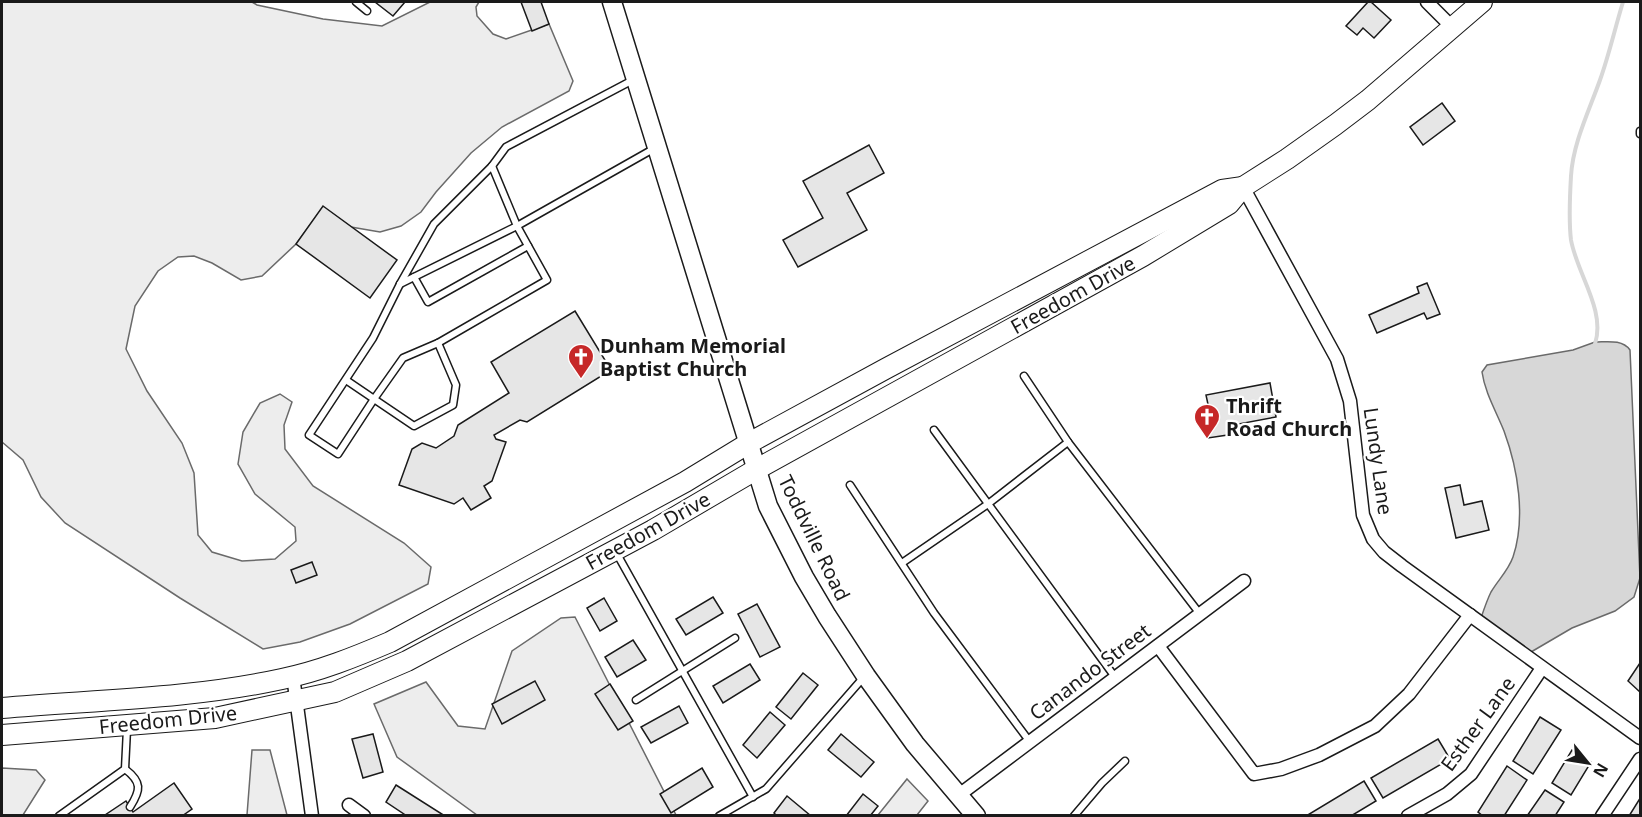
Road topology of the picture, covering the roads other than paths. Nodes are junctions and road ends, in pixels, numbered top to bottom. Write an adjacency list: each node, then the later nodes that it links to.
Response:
1 (356, 2): 5 (lane)
2 (612, 2): 7 (street, Toddville Road)
3 (1427, 2): 6 (street)
4 (1482, 2): 6 (main road, Freedom Drive)
5 (366, 11)
6 (1452, 27): 10 (main road, Freedom Drive)
7 (636, 78): 8 (street, Toddville Road); 9 (lane)
8 (657, 146): 11 (lane); 21 (street, Toddville Road)
9 (492, 166): 11 (lane); 14 (lane)
10 (1243, 187): 21 (main road, Freedom Drive); 22 (main road, Freedom Drive); 29 (street, Lundy Lane)
11 (517, 226): 12 (lane); 13 (lane)
12 (528, 246): 13 (lane); 15 (lane)
13 (414, 277): 14 (lane)
14 (400, 284): 17 (lane)
15 (438, 343): 18 (lane); 18 (lane)
16 (1024, 376): 20 (lane)
17 (346, 380): 18 (lane); 18 (lane)
18 (374, 399)
19 (934, 430): 24 (lane)
20 (1068, 442): 24 (lane); 28 (lane)
21 (749, 443): 22 (street, Toddville Road); 34 (main road, Freedom Drive)
22 (757, 469): 25 (main road, Freedom Drive); 35 (street, Toddville Road)
23 (850, 485): 26 (lane)
24 (988, 504): 26 (lane); 36 (lane)
25 (615, 550): 33 (lane); 38 (main road, Freedom Drive)
26 (902, 563): 43 (lane)
27 (1244, 581): 28 (street, Canando Street)
28 (1200, 614): 31 (street, Canando Street)
29 (1470, 615): 31 (street); 32 (street, Lundy Lane)
30 (735, 638): 33 (lane)
31 (1158, 646): 36 (street, Canando Street)
32 (1542, 668): 42 (street, Lundy Lane); 57 (street, Esther Lane)
33 (682, 671): 37 (lane); 48 (lane)
34 (293, 676): 38 (street); 39 (main road, Freedom Drive)
35 (866, 676): 47 (street, Toddville Road); 48 (lane)
36 (1115, 677): 43 (street, Canando Street)
37 (636, 700)
38 (296, 701): 40 (main road, Freedom Drive); 52 (street)
39 (2, 708)
40 (127, 725): 41 (main road, Freedom Drive); 46 (lane)
41 (2, 735)
42 (1641, 738)
43 (1030, 742): 47 (street, Canando Street)
44 (1641, 759): 58 (street)
45 (1125, 761): 56 (lane)
46 (125, 769): 50 (lane); 51 (lane)
47 (959, 795): 55 (street, Toddville Road)
48 (753, 797): 54 (lane)
49 (349, 805): 53 (street)
50 (130, 807)
51 (59, 816)
52 (312, 816)
53 (364, 816)
54 (719, 816)
55 (976, 816)
56 (1074, 816)
57 (1408, 816)
58 (1602, 816)

